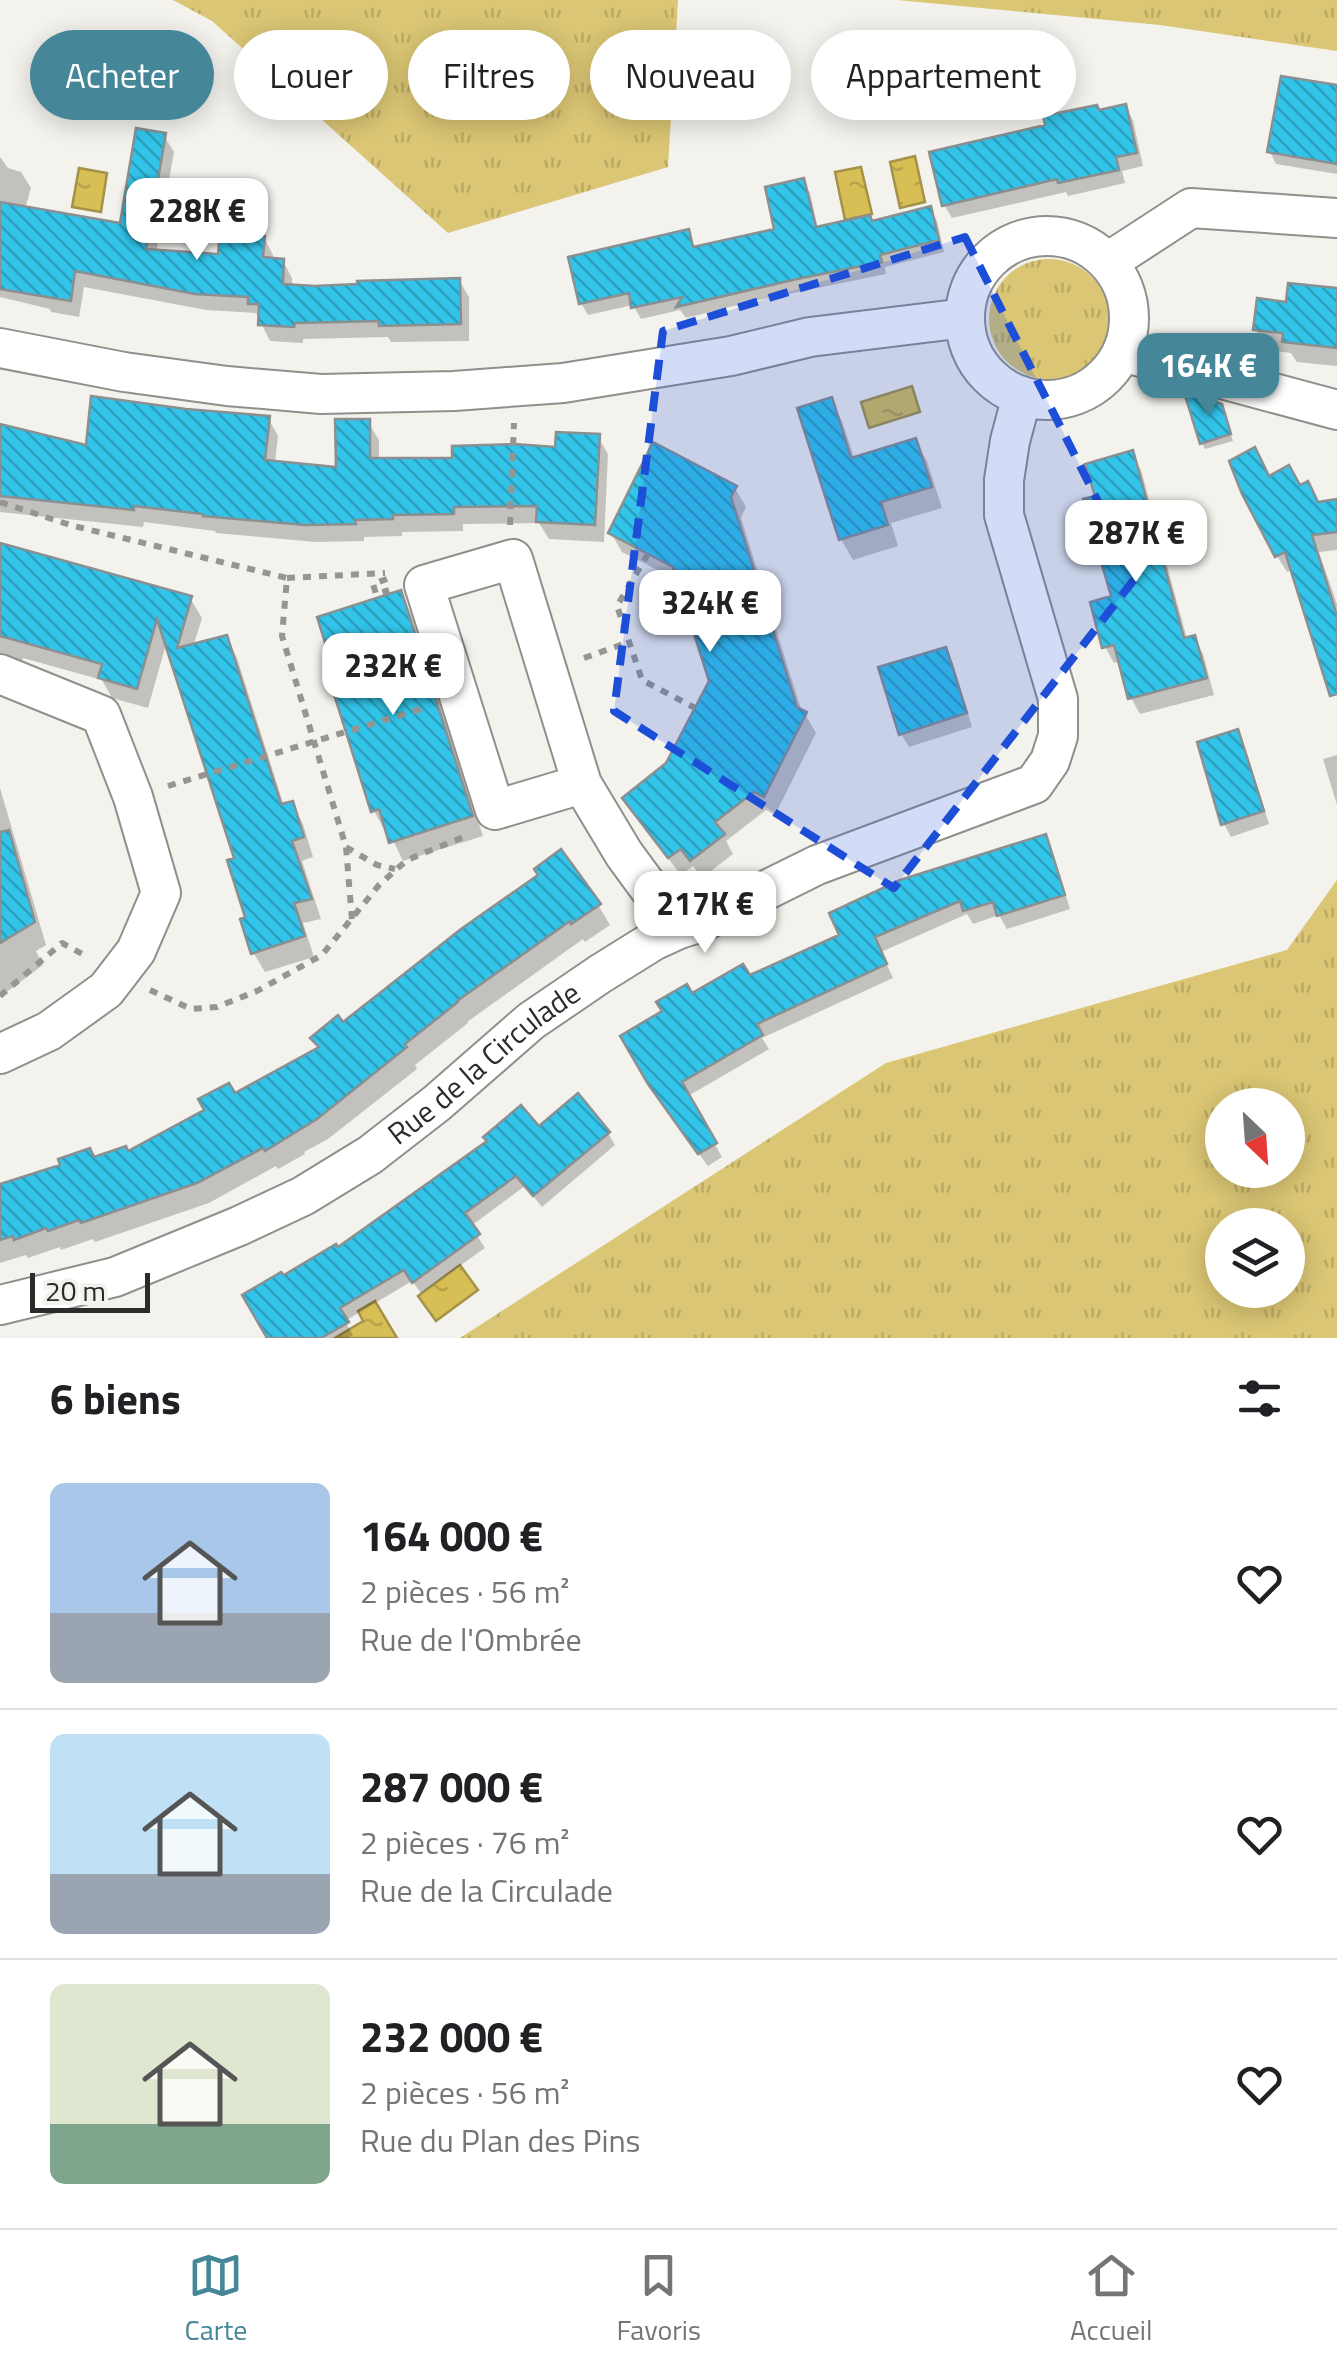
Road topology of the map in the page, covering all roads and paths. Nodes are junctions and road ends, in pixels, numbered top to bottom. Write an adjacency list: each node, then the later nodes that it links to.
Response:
1 (1337, 218): 2 (street)
2 (1108, 262): 3 (street); 5 (street)
3 (965, 318): 6 (street); 7 (street)
4 (0, 348): 6 (street)
5 (1122, 352): 7 (street); 8 (street)
6 (516, 386): 11 (path)
7 (1022, 396): 24 (street, Rue de la Circulade)
8 (1337, 410)
9 (0, 502): 13 (path)
10 (648, 554): 16 (path)
11 (509, 560): 18 (street); 20 (street)
12 (385, 573): 13 (path)
13 (287, 578): 17 (path)
14 (0, 674): 19 (street)
15 (436, 704): 17 (path)
16 (695, 708)
17 (314, 742): 19 (path); 21 (path)
18 (582, 784): 20 (street); 24 (street)
19 (134, 796): 25 (street)
20 (494, 810): 22 (path)
21 (346, 847): 22 (path); 23 (path)
22 (396, 870): 23 (path)
23 (352, 920): 25 (path)
24 (680, 929): 28 (street, Rue de la Circulade)
25 (118, 974): 26 (path); 27 (street)
26 (0, 996)
27 (0, 1054)
28 (0, 1306)

